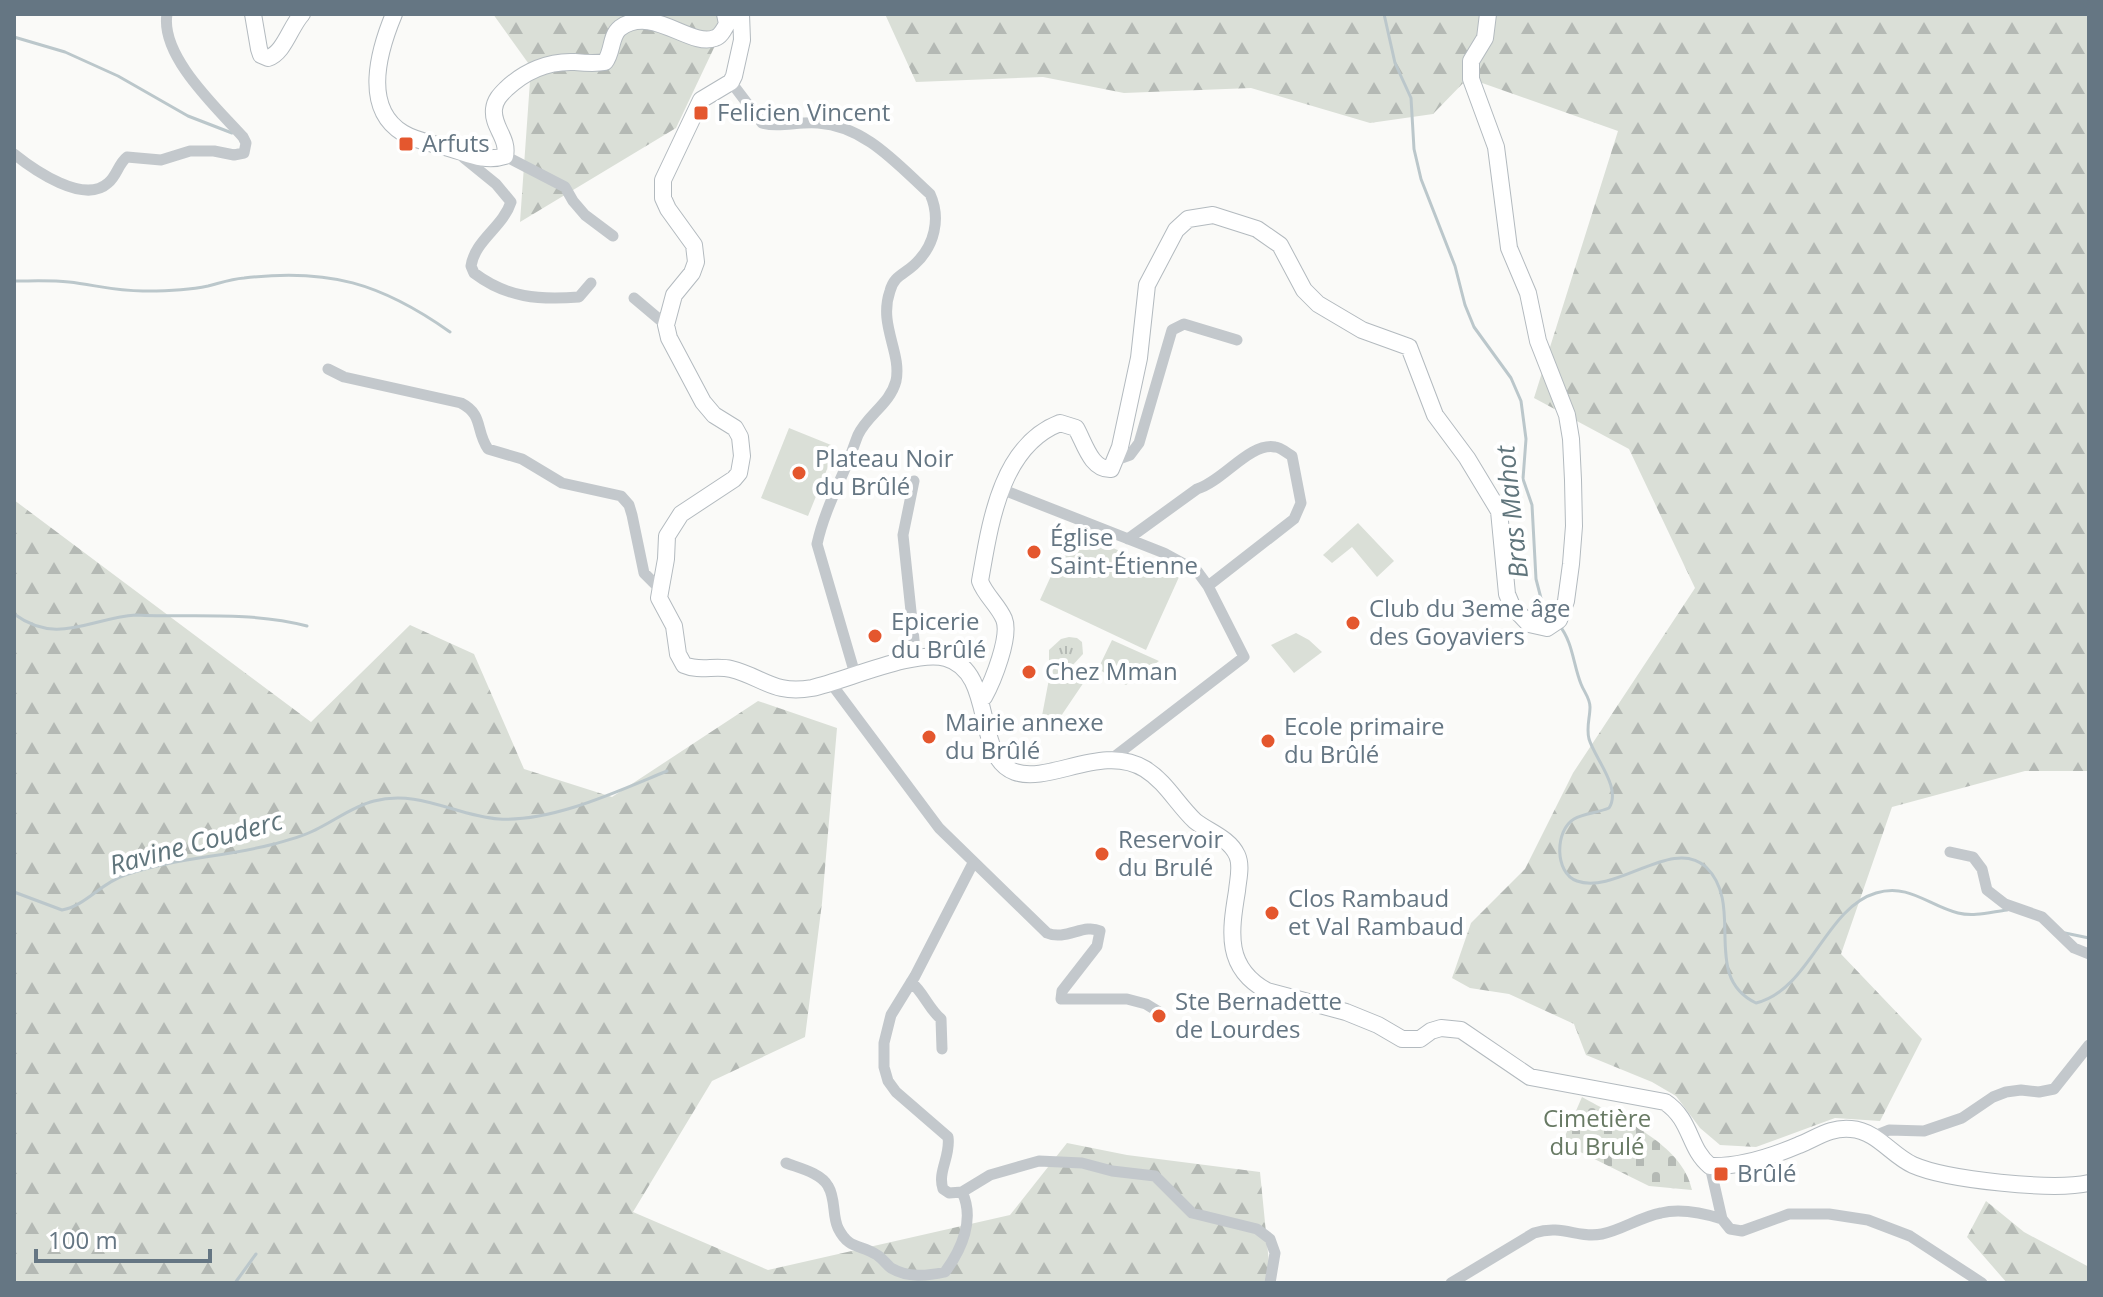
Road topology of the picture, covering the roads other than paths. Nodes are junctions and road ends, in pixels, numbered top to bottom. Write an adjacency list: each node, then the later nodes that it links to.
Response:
1 (167, 14): 10 (street)
2 (253, 14): 3 (main road)
3 (302, 14)
4 (394, 14): 9 (main road)
5 (725, 14): 11 (main road)
6 (741, 14): 8 (main road)
7 (1488, 14): 18 (main road)
8 (731, 82): 15 (main road); 25 (street)
9 (446, 147): 11 (main road); 13 (street)
10 (14, 154)
11 (505, 156): 12 (street)
12 (613, 236)
13 (591, 283)
14 (634, 298): 15 (street)
15 (666, 325): 23 (main road)
16 (1237, 340): 18 (street)
17 (328, 369): 23 (street)
18 (1116, 460): 20 (main road)
19 (914, 481): 24 (street)
20 (1001, 489): 21 (street); 27 (main road)
21 (1128, 539): 22 (street); 22 (street)
22 (1208, 586): 28 (street)
23 (659, 588): 26 (main road)
24 (916, 659): 25 (main road); 27 (main road)
25 (855, 674): 26 (main road)
26 (830, 682): 30 (street)
27 (980, 698): 28 (main road)
28 (1110, 760): 38 (main road)
29 (1950, 852): 31 (street)
30 (973, 863): 32 (street); 33 (street)
31 (2089, 954)
32 (911, 982): 35 (street); 40 (street)
33 (1159, 1012)
34 (2089, 1045): 36 (street)
35 (942, 1049)
36 (1874, 1136): 38 (main road); 39 (main road)
37 (786, 1163): 40 (street)
38 (1710, 1166): 41 (street)
39 (2089, 1183)
40 (962, 1192): 42 (street)
41 (1722, 1219): 43 (street); 44 (street)
42 (1270, 1283)
43 (1451, 1283)
44 (1982, 1283)

